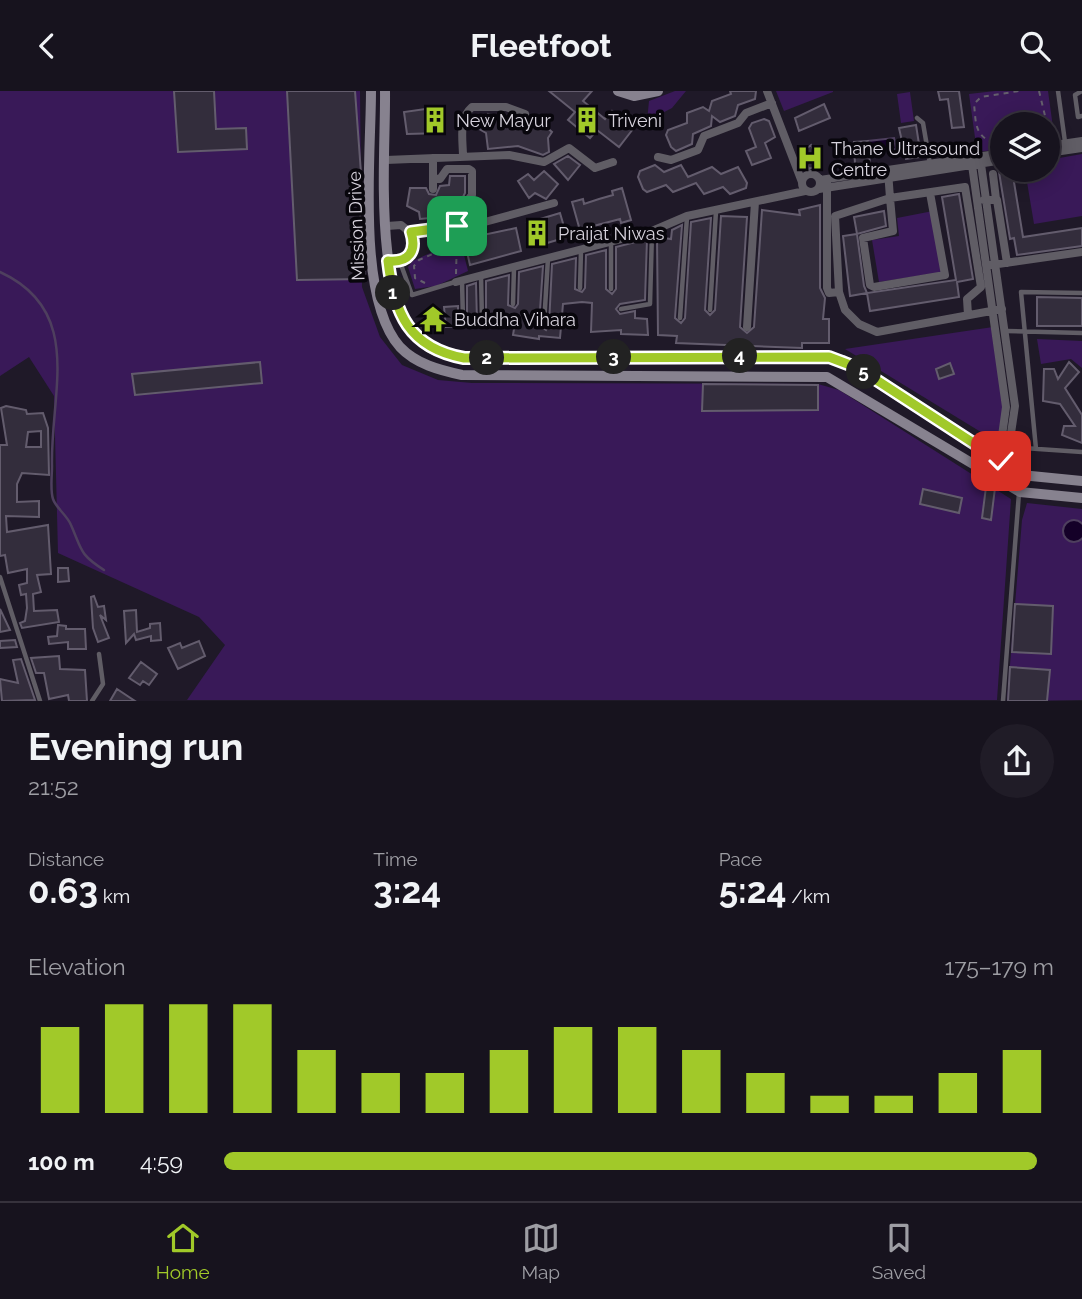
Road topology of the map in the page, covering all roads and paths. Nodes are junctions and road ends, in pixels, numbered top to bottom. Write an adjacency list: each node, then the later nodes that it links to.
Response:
1 (371, 91): 52 (street, Mission Drive)
2 (385, 91): 25 (street, Mission Drive)
3 (618, 91): 4 (street)
4 (658, 91)
5 (767, 91): 10 (street)
6 (1020, 91): 15 (path)
7 (1039, 91): 11 (path)
8 (1058, 91): 18 (lane)
9 (1082, 91): 13 (lane)
10 (772, 103): 22 (street); 34 (street)
11 (1044, 112)
12 (525, 114): 21 (street)
13 (1082, 116)
14 (917, 118): 29 (lane)
15 (990, 141)
16 (1082, 141): 18 (street)
17 (1060, 147): 18 (street)
18 (1065, 147): 19 (street); 20 (street)
19 (1082, 148)
20 (1060, 149)
21 (463, 157): 24 (street); 28 (street)
22 (658, 157)
23 (990, 157): 27 (street)
24 (433, 158): 25 (street); 31 (street)
25 (386, 160): 44 (street, Mission Drive)
26 (990, 160): 27 (street)
27 (976, 161): 29 (street); 30 (street); 38 (street)
28 (613, 162)
29 (930, 165): 30 (street)
30 (888, 174): 33 (street); 37 (street)
31 (433, 178): 35 (street); 41 (street)
32 (991, 182): 38 (street)
33 (824, 184): 34 (street); 34 (street); 65 (street)
34 (804, 187): 39 (street)
35 (433, 189)
36 (930, 193): 37 (street); 37 (street); 48 (street)
37 (890, 198): 65 (street)
38 (987, 200): 48 (street); 56 (street); 57 (street)
39 (755, 202): 42 (street); 77 (street)
40 (554, 203): 45 (street)
41 (464, 205)
42 (716, 210): 43 (street); 70 (lane)
43 (687, 216): 46 (street); 73 (lane)
44 (387, 226): 47 (street); 54 (street, Mission Drive)
45 (457, 226): 47 (street); 50 (path)
46 (652, 231): 49 (street); 68 (lane)
47 (411, 232): 54 (street)
48 (979, 238): 57 (street); 72 (street)
49 (611, 241): 51 (street); 64 (lane)
50 (457, 243): 61 (path); 62 (path)
51 (581, 249): 55 (street); 63 (lane)
52 (371, 252): 54 (street); 86 (street, Mission Drive)
53 (1082, 252): 56 (street)
54 (392, 258): 61 (lane); 85 (street, Mission Drive)
55 (548, 258): 58 (street); 76 (lane)
56 (1007, 263): 57 (street)
57 (991, 265): 69 (street); 71 (street)
58 (514, 267): 59 (street); 67 (lane)
59 (481, 274): 61 (street); 75 (lane)
60 (447, 277): 61 (path)
61 (458, 278): 74 (lane)
62 (426, 283)
63 (580, 288)
64 (611, 289)
65 (839, 292): 72 (street)
66 (1082, 293): 79 (lane)
67 (513, 304)
68 (621, 309)
69 (1002, 309): 71 (street); 78 (street)
70 (710, 310)
71 (992, 311): 72 (street); 81 (street)
72 (968, 316)
73 (680, 317)
74 (463, 320)
75 (482, 321)
76 (544, 325)
77 (747, 327)
78 (1006, 331): 79 (lane); 81 (street)
79 (1025, 331): 80 (lane); 83 (lane)
80 (1082, 333)
81 (1007, 369): 82 (street); 85 (street)
82 (1009, 447): 83 (lane); 85 (street)
83 (1036, 449): 84 (lane)
84 (1082, 452)
85 (998, 459): 86 (street); 87 (street, Mission Drive)
86 (989, 473): 88 (street, Mission Drive)
87 (1082, 481)
88 (1020, 492): 89 (street, Mission Drive); 94 (lane)
89 (1082, 498)
90 (0, 577): 92 (lane)
91 (99, 654): 93 (lane)
92 (40, 701)
93 (92, 701)
94 (1003, 701)

